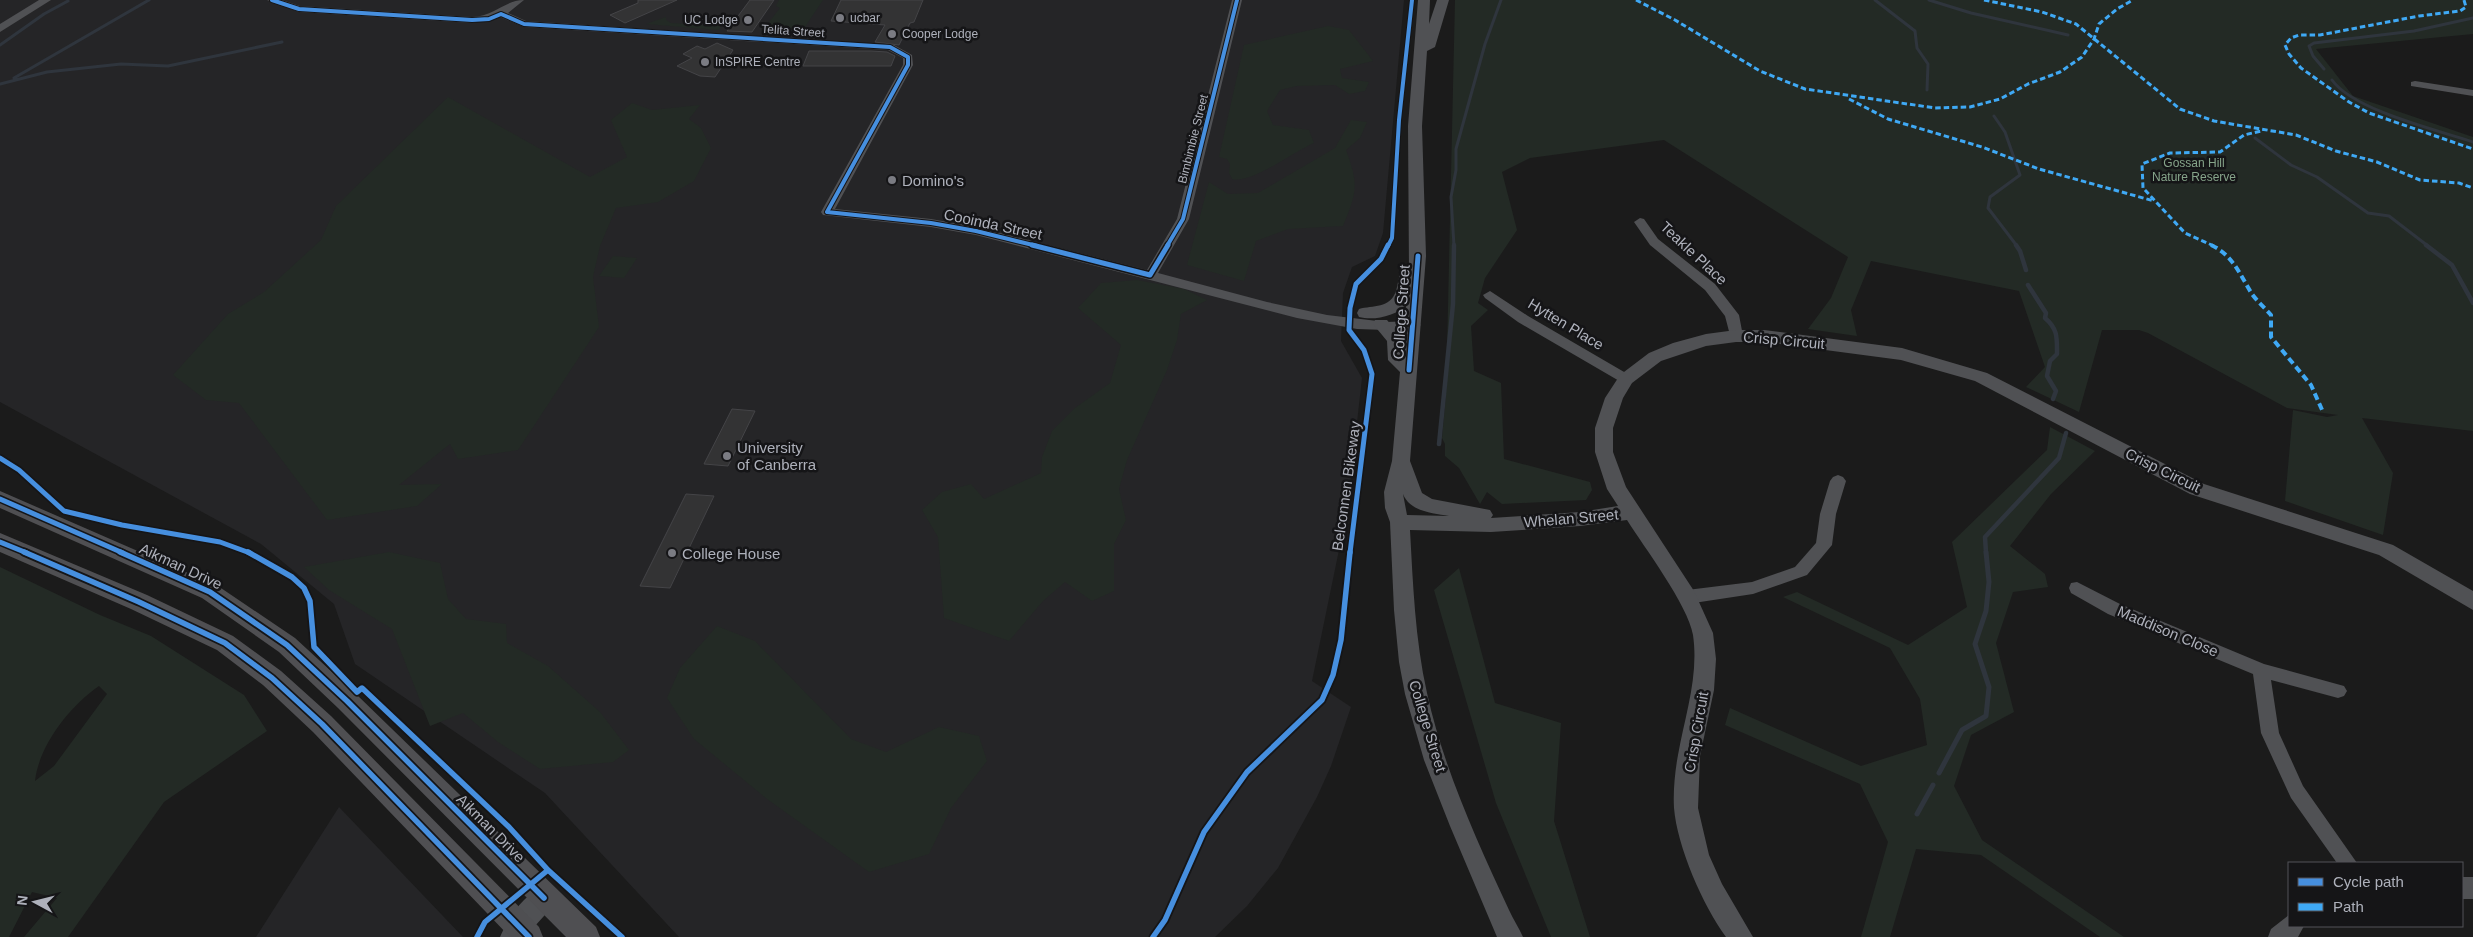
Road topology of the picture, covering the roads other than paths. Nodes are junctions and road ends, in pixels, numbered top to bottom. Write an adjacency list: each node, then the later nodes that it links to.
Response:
1 (46, 0): 7 (street)
2 (272, 0): 8 (street)
3 (519, 0): 8 (street)
4 (1237, 0): 16 (street, Bimbimbie Street)
5 (1424, 0): 11 (street, College Street)
6 (1443, 0): 11 (street, College Street)
7 (34, 4): 9 (street)
8 (501, 14): 13 (street, Telita Street)
9 (0, 29)
10 (2414, 84): 12 (street)
11 (1417, 86): 15 (street, College Street)
12 (2473, 93)
13 (827, 212): 16 (street, Cooinda Street)
14 (1640, 222): 22 (street, Teakle Place)
15 (1418, 256): 19 (street); 21 (street, College Street)
16 (1150, 275): 18 (street, Cooinda Street)
17 (1490, 295): 24 (street, Hytten Place)
18 (1291, 311): 19 (street, Cooinda Street); 20 (street, Cooinda Street)
19 (1365, 313): 21 (street, Cooinda Street)
20 (1381, 324): 21 (street, Cooinda Street); 23 (street)
21 (1414, 325): 23 (street, College Street)
22 (1736, 336): 24 (street, Crisp Circuit); 34 (street, Crisp Circuit)
23 (1410, 370): 25 (street, College Street)
24 (1626, 379): 28 (street, Crisp Circuit)
25 (1404, 468): 29 (street, College Street); 30 (street, Whelan Street)
26 (1838, 481): 33 (street)
27 (0, 499): 38 (main road, Aikman Drive)
28 (1631, 512): 30 (street, Whelan Street); 33 (street, Crisp Circuit)
29 (1400, 522): 30 (street, Whelan Street); 40 (street, College Street)
30 (1510, 523)
31 (0, 542): 41 (main road)
32 (2078, 588): 35 (street, Maddison Close)
33 (1687, 597): 43 (street, Crisp Circuit)
34 (2473, 602)
35 (2262, 670): 36 (street, Maddison Close); 37 (street)
36 (2338, 691)
37 (2347, 862)
38 (544, 898): 41 (street); 42 (main road, Aikman Drive)
39 (2291, 927): 44 (street)
40 (1506, 931)
41 (523, 934)
42 (586, 937)
43 (1742, 937)
44 (2280, 937)

